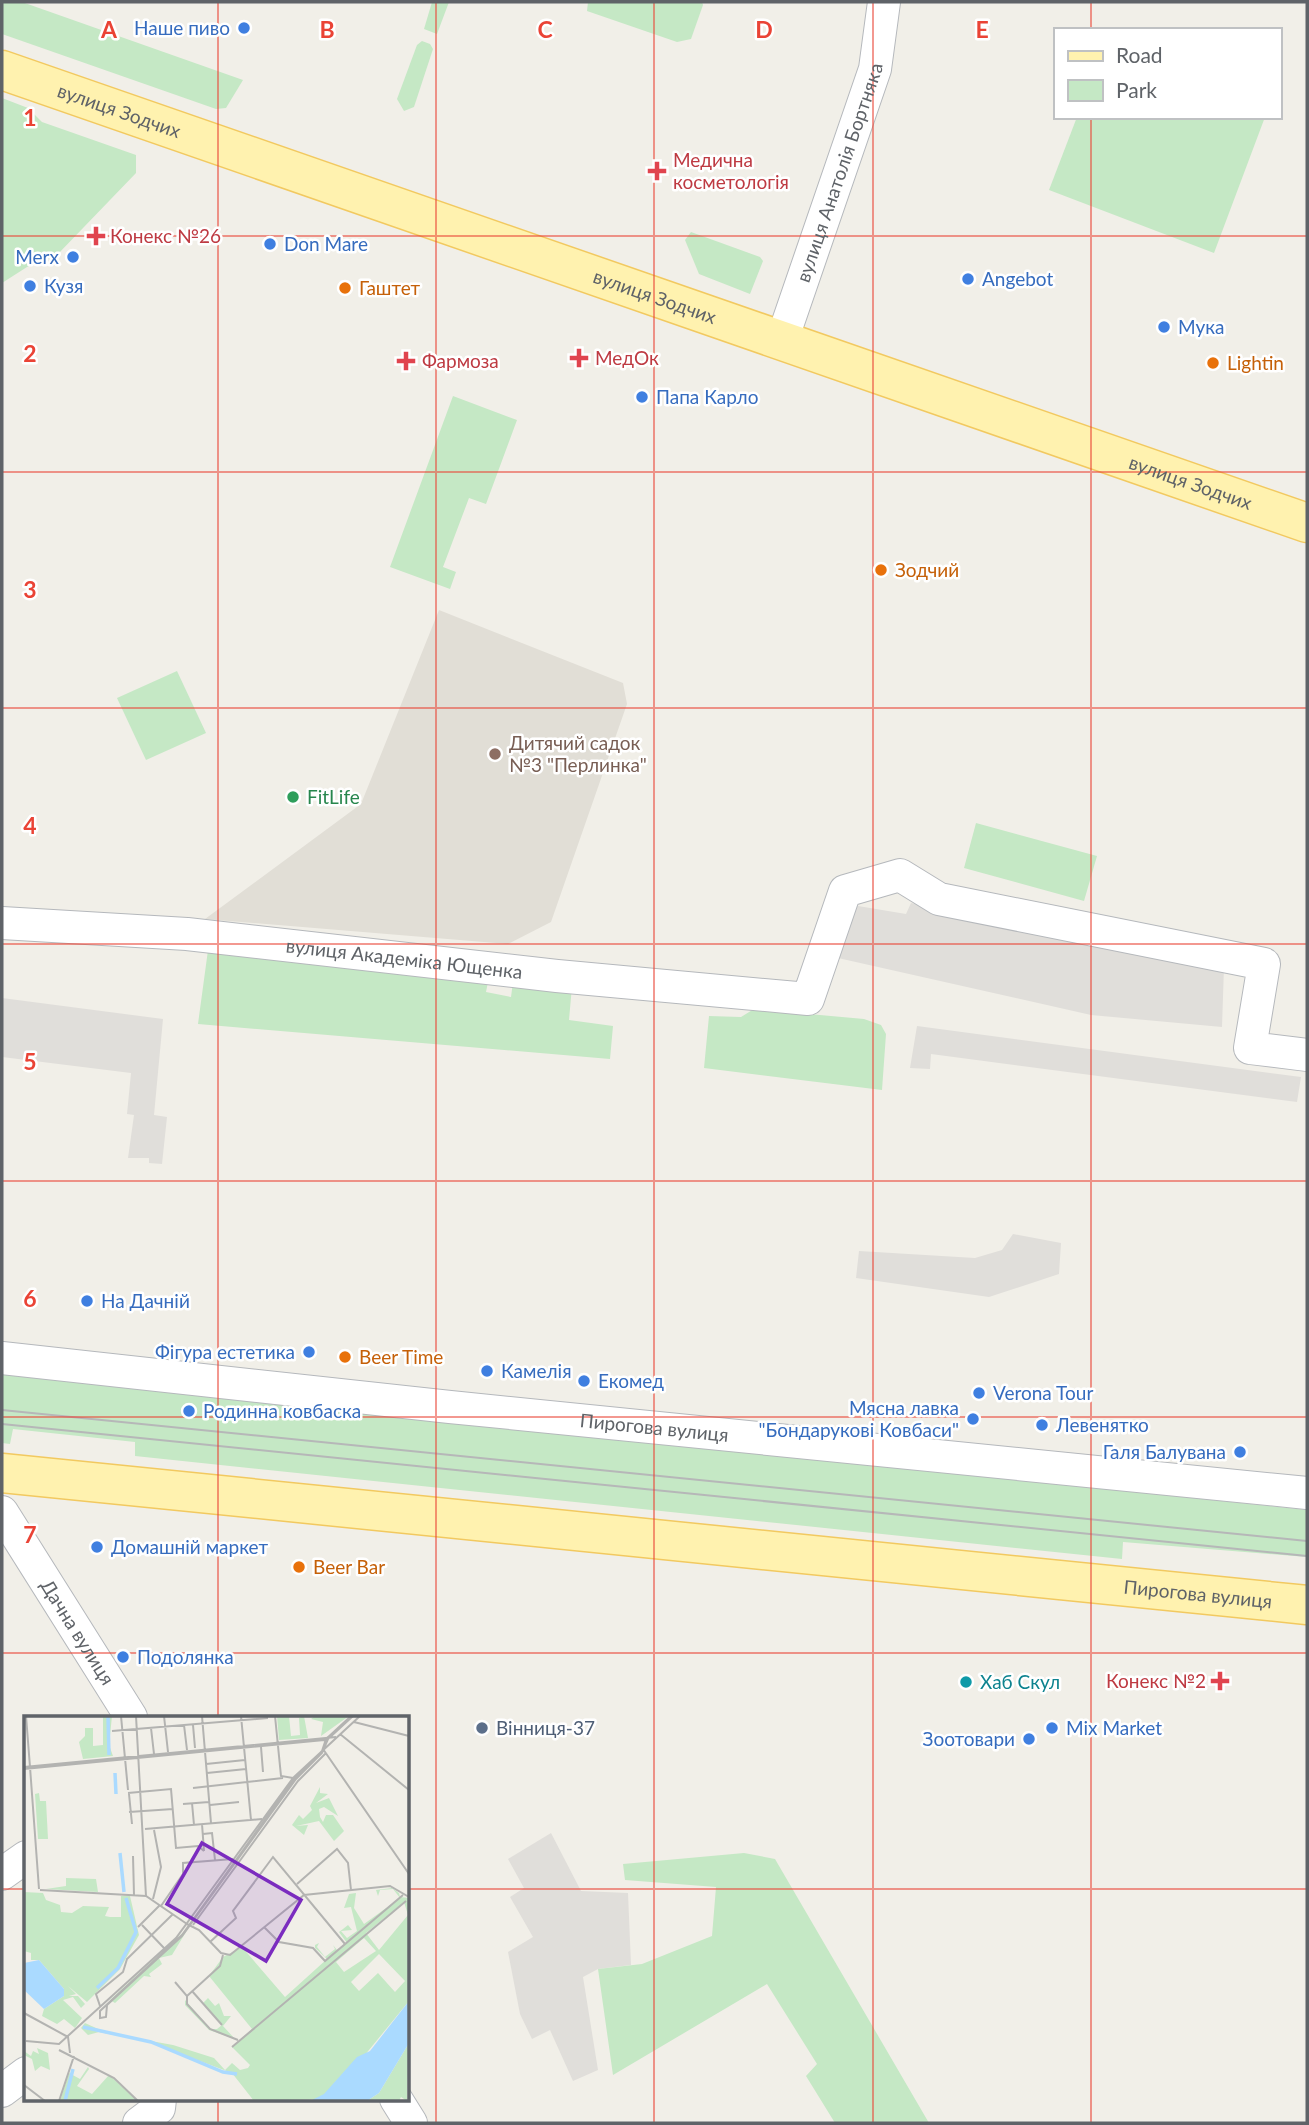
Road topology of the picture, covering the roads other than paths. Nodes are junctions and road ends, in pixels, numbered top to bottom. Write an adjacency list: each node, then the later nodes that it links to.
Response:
1 (884, 2): 3 (street, вулиця Анатолія Бортняка)
2 (2, 70): 3 (main road, вулиця Зодчих)
3 (782, 340): 4 (main road, вулиця Зодчих)
4 (1307, 523)
5 (2, 923): 6 (street, вулиця Академіка Ющенка)
6 (1307, 1055)
7 (2, 1359): 9 (street, Пирогова вулиця)
8 (2, 1473): 11 (main road, Пирогова вулиця)
9 (1307, 1493)
10 (2, 1512): 12 (street, Дачна вулиця)
11 (1307, 1605)
12 (130, 1716)
13 (24, 1858): 14 (street)
14 (2, 1874)
15 (24, 2074): 16 (street)
16 (2, 2091)
17 (160, 2100): 19 (street)
18 (397, 2100): 20 (street)
19 (139, 2123)
20 (411, 2123)

